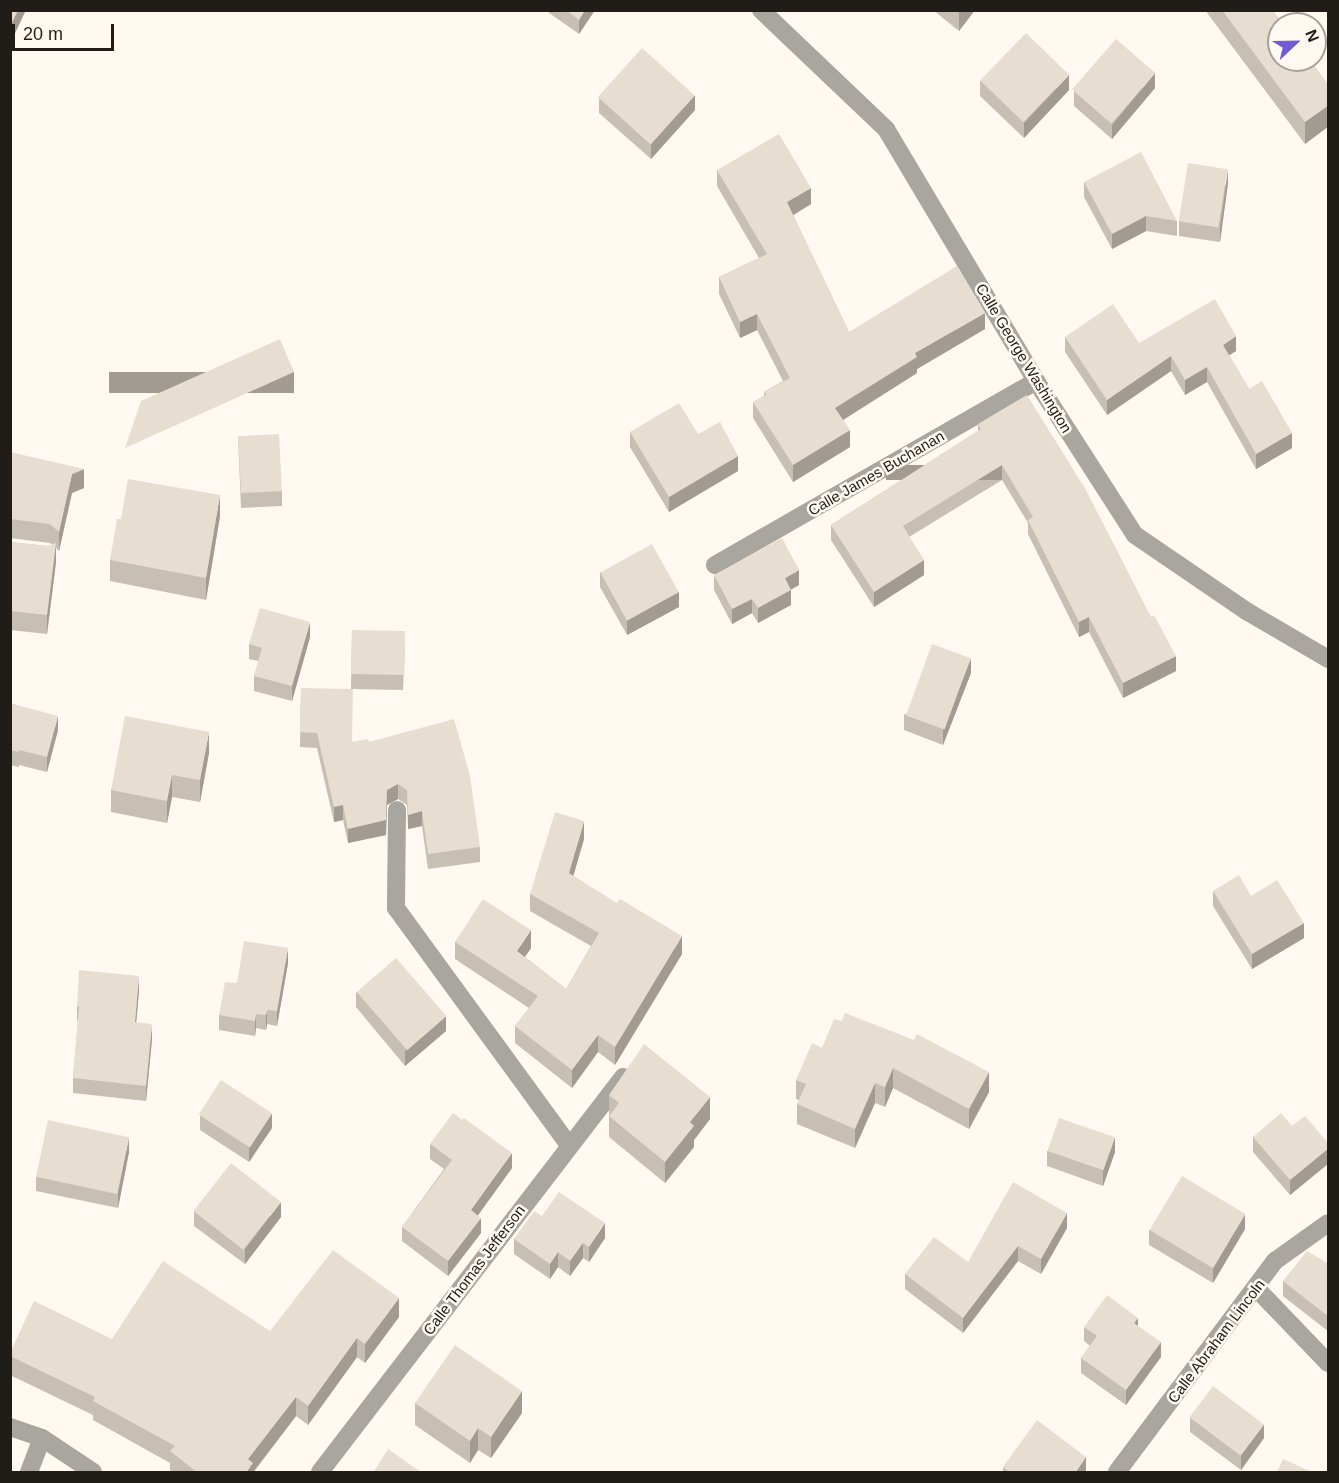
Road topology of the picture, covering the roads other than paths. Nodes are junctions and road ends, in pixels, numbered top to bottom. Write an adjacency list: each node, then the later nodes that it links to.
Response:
1 (761, 10): 2 (street, Calle George Washington)
2 (1036, 381): 3 (street, Calle James Buchanan); 4 (street, Calle George Washington)
3 (715, 565)
4 (1329, 659)
5 (397, 810): 7 (street)
6 (630, 1068): 7 (street, Calle Thomas Jefferson)
7 (569, 1146): 15 (street, Calle Thomas Jefferson)
8 (1329, 1223): 9 (street, Calle Abraham Lincoln)
9 (1256, 1288): 10 (street); 16 (street, Calle Abraham Lincoln)
10 (1329, 1363)
11 (10, 1427): 12 (street)
12 (42, 1438): 13 (street); 14 (street)
13 (29, 1473)
14 (93, 1473)
15 (320, 1473)
16 (1117, 1473)

